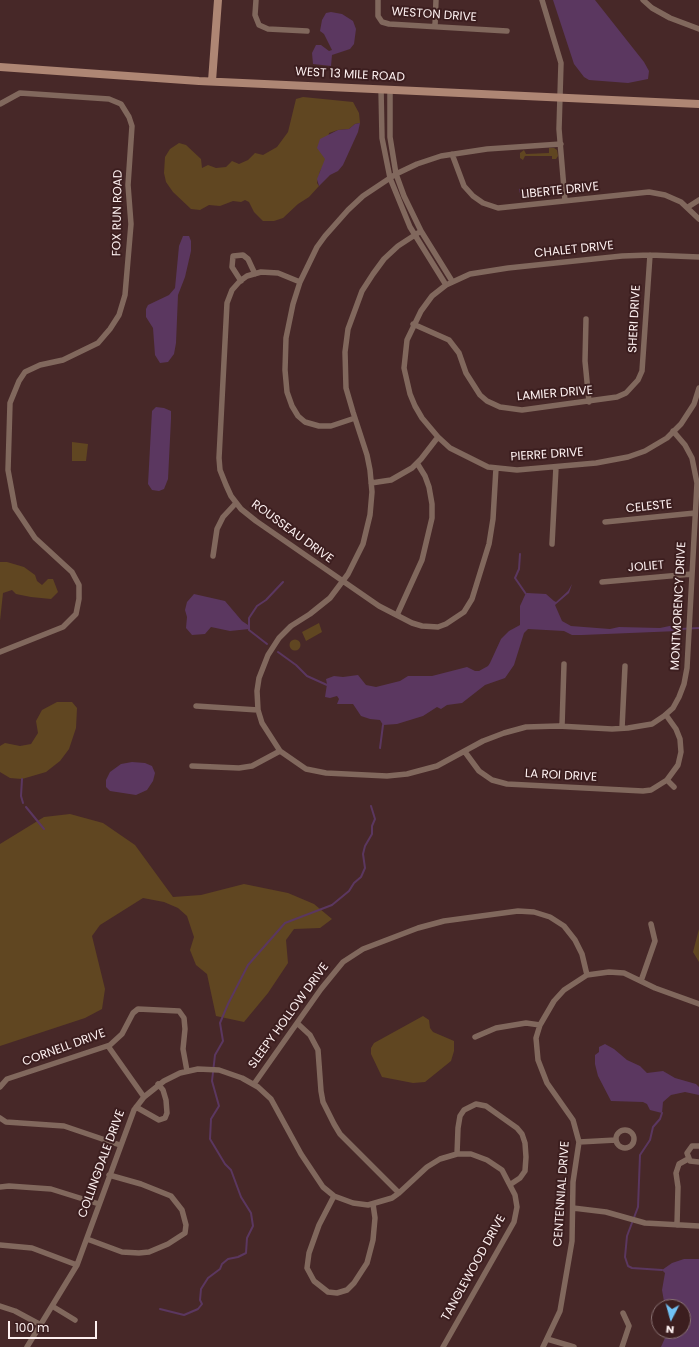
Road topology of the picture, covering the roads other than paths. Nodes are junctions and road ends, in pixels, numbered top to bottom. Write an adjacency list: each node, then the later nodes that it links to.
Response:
1 (218, 0): 12 (street)
2 (256, 0): 9 (street)
3 (378, 0): 7 (street, WESTON DRIVE)
4 (436, 0): 7 (street)
5 (542, 0): 14 (street)
6 (644, 0): 8 (street)
7 (435, 26): 10 (street, WESTON DRIVE)
8 (699, 30)
9 (307, 31)
10 (507, 31)
11 (0, 67): 12 (street, WEST 13 MILE ROAD)
12 (212, 81): 13 (street, WEST 13 MILE ROAD)
13 (386, 89): 14 (street, WEST 13 MILE ROAD); 19 (street); 20 (street)
14 (560, 97): 16 (street, WEST 13 MILE ROAD); 17 (street)
15 (0, 104): 55 (street, FOX RUN ROAD)
16 (699, 104)
17 (560, 144): 18 (street); 22 (street)
18 (452, 154): 19 (street); 22 (street, LIBERTE DRIVE)
19 (396, 174): 20 (street); 25 (street)
20 (390, 178): 26 (street); 32 (street)
21 (699, 200): 23 (street)
22 (565, 201): 23 (street, LIBERTE DRIVE)
23 (688, 207): 24 (street, LIBERTE DRIVE)
24 (699, 219)
25 (421, 231): 26 (street, MONTMORENCY DRIVE); 31 (street)
26 (414, 235): 33 (street); 39 (street, MONTMORENCY DRIVE)
27 (650, 255): 28 (street, CHALET DRIVE); 31 (street, CHALET DRIVE); 36 (street, SHERI DRIVE)
28 (699, 257)
29 (255, 274): 30 (street); 30 (street); 32 (street)
30 (241, 280): 46 (street, ROUSSEAU DRIVE)
31 (452, 281): 33 (street, PIERRE DRIVE)
32 (300, 282): 39 (street)
33 (446, 285): 35 (street, PIERRE DRIVE)
34 (586, 319): 38 (street)
35 (413, 324): 38 (street, LAMIER DRIVE); 41 (street, PIERRE DRIVE)
36 (636, 382): 38 (street, LAMIER DRIVE)
37 (699, 388): 40 (street, PIERRE DRIVE)
38 (589, 402)
39 (355, 418): 45 (street, MONTMORENCY DRIVE)
40 (674, 431): 43 (street, PIERRE DRIVE); 47 (street, MONTMORENCY DRIVE)
41 (438, 437): 42 (street); 44 (street, PIERRE DRIVE)
42 (417, 463): 45 (street); 54 (street)
43 (556, 467): 44 (street, PIERRE DRIVE); 49 (street)
44 (496, 468): 54 (street, ROUSSEAU DRIVE)
45 (371, 484): 52 (street, MONTMORENCY DRIVE)
46 (236, 503): 50 (street); 52 (street, ROUSSEAU DRIVE)
47 (695, 513): 48 (street, CELESTE); 51 (street, MONTMORENCY DRIVE)
48 (605, 522)
49 (552, 544)
50 (213, 556)
51 (692, 574): 53 (street, JOLIET); 60 (street, MONTMORENCY DRIVE)
52 (342, 582): 54 (street, ROUSSEAU DRIVE); 59 (street, MONTMORENCY DRIVE)
53 (602, 582)
54 (397, 615)
55 (0, 652)
56 (564, 664): 61 (street)
57 (625, 666): 62 (street)
58 (196, 706): 59 (street)
59 (258, 710): 63 (street, MONTMORENCY DRIVE)
60 (666, 715): 62 (street, MONTMORENCY DRIVE); 66 (street, LA ROI DRIVE)
61 (562, 726): 62 (street, MONTMORENCY DRIVE); 64 (street, MONTMORENCY DRIVE)
62 (622, 728)
63 (280, 751): 64 (street, MONTMORENCY DRIVE); 65 (street)
64 (465, 752): 66 (street, LA ROI DRIVE)
65 (192, 766)
66 (667, 780): 67 (street)
67 (674, 787)
68 (651, 924): 70 (street)
69 (587, 975): 70 (street); 72 (street, SLEEPY HOLLOW DRIVE); 73 (street, CENTENNIAL DRIVE)
70 (641, 981): 71 (street)
71 (699, 1004)
72 (297, 1022): 78 (street, SLEEPY HOLLOW DRIVE); 93 (street)
73 (540, 1025): 74 (street); 84 (street, CENTENNIAL DRIVE)
74 (475, 1037)
75 (108, 1046): 76 (street, CORNELL DRIVE); 79 (street, CORNELL DRIVE); 80 (street)
76 (187, 1072): 77 (street, COLLINGDALE DRIVE); 78 (street, COLLINGDALE DRIVE)
77 (158, 1084): 80 (street, COLLINGDALE DRIVE); 81 (street)
78 (254, 1084): 94 (street, TANGLEWOOD DRIVE)
79 (0, 1087)
80 (144, 1097): 81 (street, COLLINGDALE DRIVE)
81 (136, 1106): 85 (street, COLLINGDALE DRIVE)
82 (0, 1118): 85 (street)
83 (616, 1140): 84 (street)
84 (578, 1142): 97 (street, CENTENNIAL DRIVE)
85 (120, 1144): 90 (street, COLLINGDALE DRIVE)
86 (699, 1146): 88 (street)
87 (457, 1154): 91 (street, TANGLEWOOD DRIVE); 91 (street); 93 (street, TANGLEWOOD DRIVE)
88 (688, 1159): 89 (street); 98 (street)
89 (699, 1162)
90 (109, 1175): 95 (street, COLLINGDALE DRIVE); 100 (street)
91 (510, 1184): 110 (street, TANGLEWOOD DRIVE)
92 (0, 1187): 95 (street)
93 (399, 1193): 96 (street, TANGLEWOOD DRIVE)
94 (334, 1196): 96 (street, TANGLEWOOD DRIVE); 96 (street)
95 (99, 1204): 100 (street, COLLINGDALE DRIVE)
96 (374, 1204)
97 (573, 1208): 98 (street); 108 (street, CENTENNIAL DRIVE)
98 (677, 1225): 99 (street)
99 (699, 1226)
100 (87, 1239): 102 (street, COLLINGDALE DRIVE)
101 (0, 1245): 102 (street)
102 (77, 1265): 104 (street, COLLINGDALE DRIVE)
103 (0, 1306): 107 (street)
104 (52, 1306): 106 (street); 107 (street, COLLINGDALE DRIVE)
105 (624, 1313): 113 (street)
106 (75, 1320)
107 (41, 1325): 109 (street, COLLINGDALE DRIVE)
108 (547, 1338): 111 (street, CENTENNIAL DRIVE); 112 (street)
109 (27, 1347)
110 (443, 1347)
111 (543, 1347)
112 (574, 1347)
113 (622, 1347)

